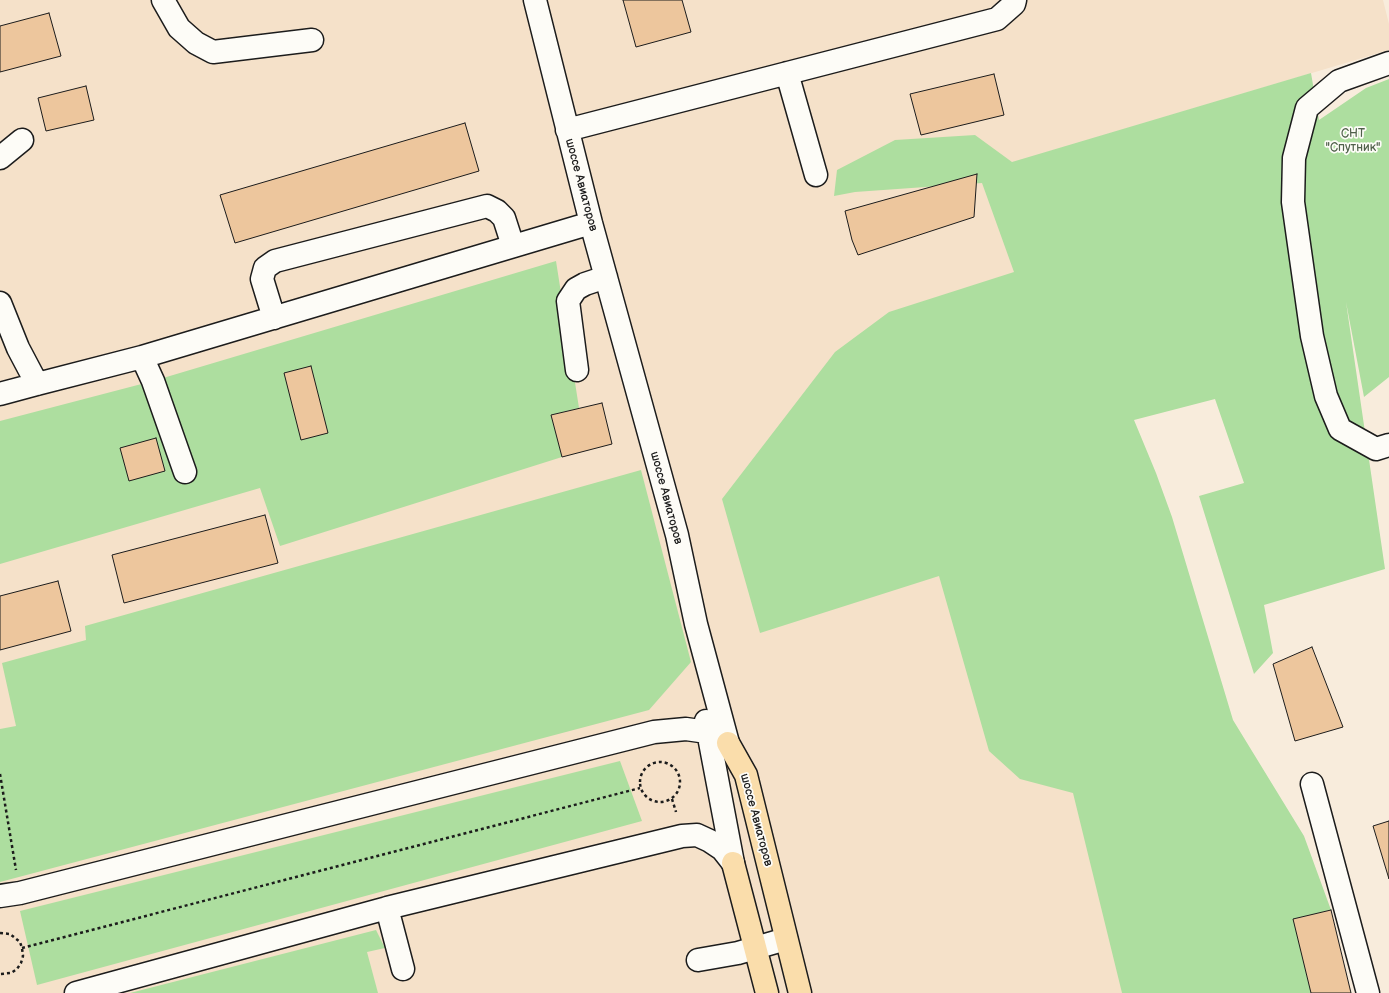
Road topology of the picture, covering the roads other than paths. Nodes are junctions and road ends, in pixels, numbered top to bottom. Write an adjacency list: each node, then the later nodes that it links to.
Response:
1 (163, 0): 4 (street)
2 (535, 0): 7 (street, шоссе Авиаторов)
3 (1016, 0): 6 (street)
4 (312, 40)
5 (1389, 64): 20 (street)
6 (787, 73): 7 (street); 10 (street)
7 (567, 130): 11 (street, шоссе Авиаторов)
8 (22, 140): 9 (street)
9 (0, 158)
10 (816, 174)
11 (591, 223): 12 (street); 13 (street, шоссе Авиаторов)
12 (513, 246): 15 (street); 15 (street)
13 (606, 277): 17 (street); 22 (street, шоссе Авиаторов)
14 (0, 304): 18 (street)
15 (274, 318): 16 (street)
16 (142, 357): 18 (street); 21 (street)
17 (577, 370)
18 (36, 384): 19 (street)
19 (0, 394)
20 (1389, 445)
21 (185, 472)
22 (696, 624): 23 (street); 24 (street, шоссе Авиаторов)
23 (707, 732): 24 (street); 26 (street); 27 (street)
24 (728, 743): 29 (main road, шоссе Авиаторов)
25 (1312, 784): 36 (street)
26 (734, 863): 28 (street); 30 (main road)
27 (10, 894)
28 (387, 908): 32 (street); 33 (street)
29 (786, 939): 30 (street); 35 (main road, шоссе Авиаторов)
30 (756, 948): 31 (street); 34 (main road)
31 (698, 960)
32 (403, 969)
33 (76, 993)
34 (767, 993)
35 (800, 993)
36 (1368, 993)

